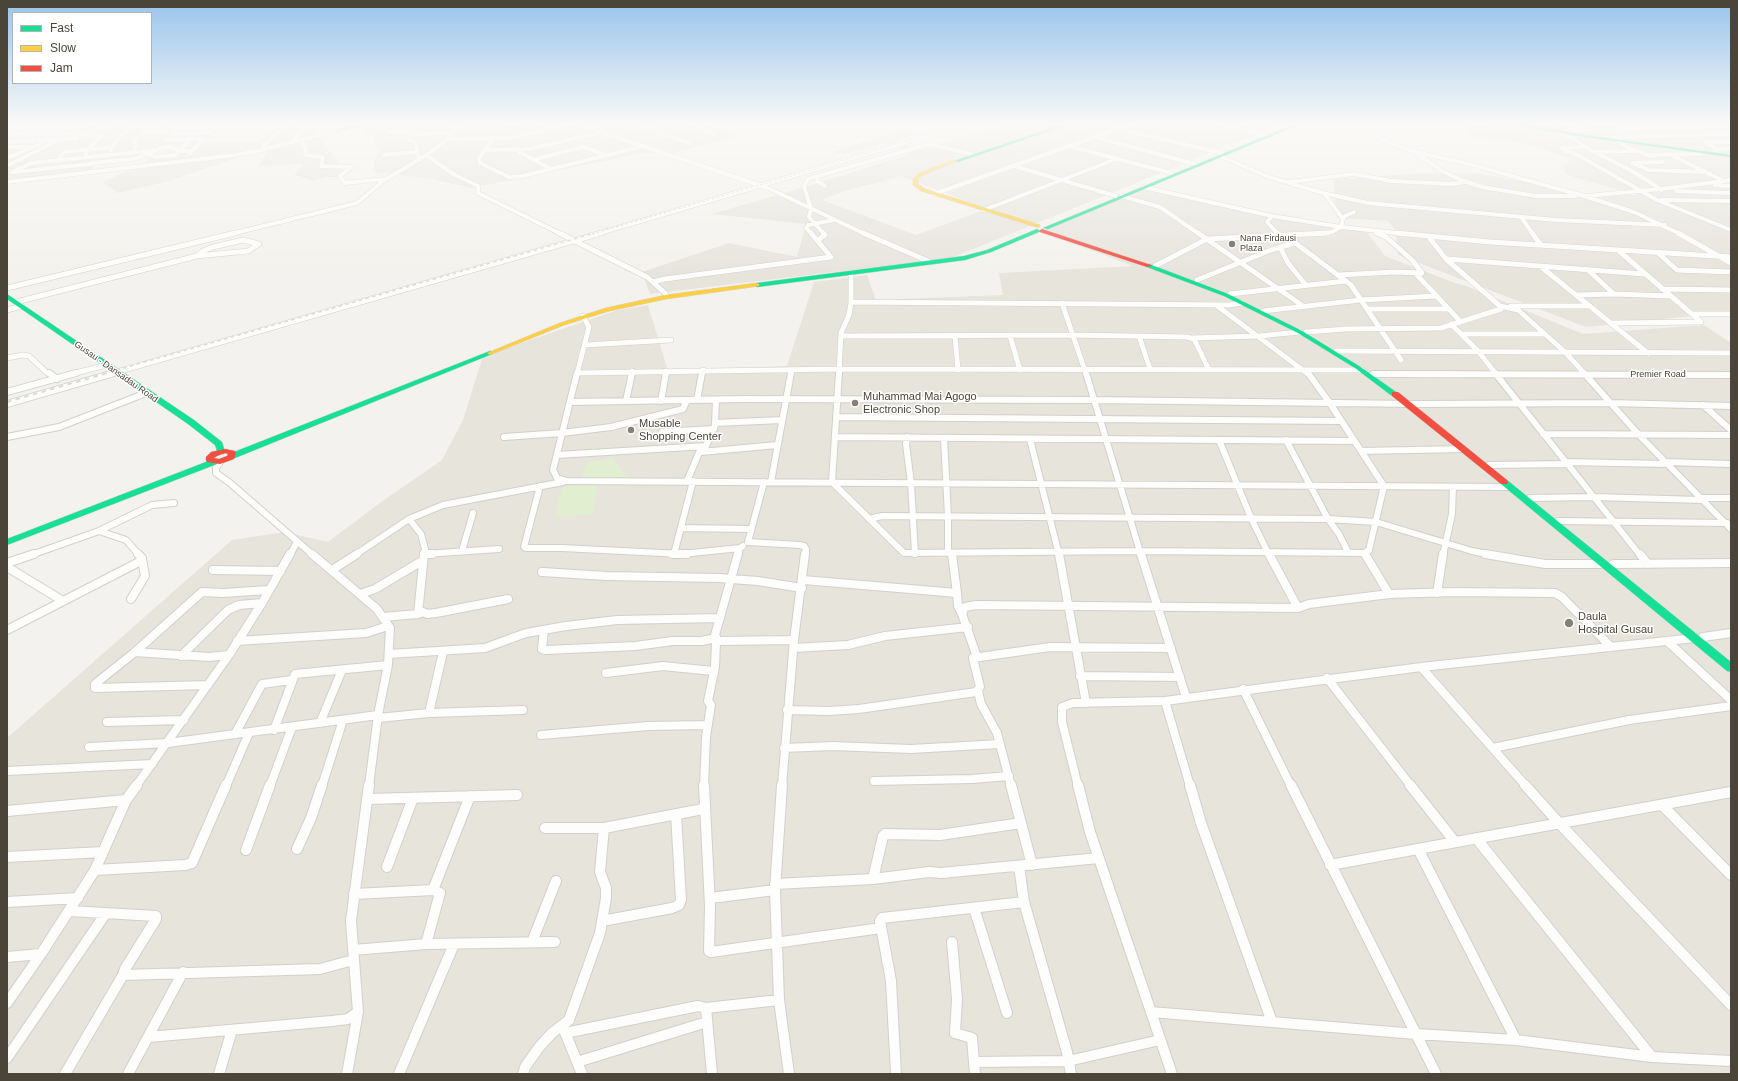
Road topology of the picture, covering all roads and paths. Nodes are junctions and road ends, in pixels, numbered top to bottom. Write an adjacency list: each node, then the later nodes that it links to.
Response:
1 (76, 173): 27 (street)
2 (343, 173): 24 (street)
3 (396, 173): 24 (street)
4 (453, 173): 59 (street)
5 (502, 173): 6 (street)
6 (533, 173)
7 (725, 173): 31 (street)
8 (804, 173): 31 (street)
9 (826, 173): 23 (street)
10 (920, 173): 54 (main road)
11 (922, 173): 39 (main road)
12 (993, 173): 39 (street)
13 (1040, 173): 25 (street)
14 (1080, 173): 25 (street)
15 (1170, 173): 40 (main road)
16 (1175, 173): 34 (main road)
17 (1262, 173): 28 (street)
18 (1448, 173): 29 (street)
19 (1503, 173): 41 (street)
20 (1609, 173): 36 (street)
21 (1636, 173): 35 (street)
22 (1707, 173): 26 (street)
23 (818, 176): 32 (street); 44 (street)
24 (388, 178): 86 (street)
25 (1063, 180): 40 (street); 45 (street)
26 (1729, 180): 30 (street)
27 (7, 182)
28 (1285, 182): 29 (street); 37 (street)
29 (1466, 182): 41 (street)
30 (1698, 184): 33 (street); 35 (street)
31 (762, 186): 44 (street); 59 (street)
32 (825, 186)
33 (1731, 186)
34 (1143, 187): 40 (main road); 47 (street)
35 (1661, 189): 36 (street); 38 (street)
36 (1638, 191): 41 (street); 42 (street)
37 (1323, 193): 48 (street); 49 (street)
38 (1731, 193)
39 (934, 194): 45 (main road)
40 (1118, 196): 54 (main road); 61 (street)
41 (1584, 196): 52 (street)
42 (1657, 200): 43 (street); 56 (street)
43 (1731, 202)
44 (811, 209): 50 (street); 51 (street)
45 (984, 210): 54 (main road)
46 (1354, 212): 49 (street)
47 (1272, 216): 53 (street); 57 (street)
48 (1521, 216): 52 (street); 63 (street)
49 (1343, 219): 53 (street)
50 (834, 220): 51 (street); 71 (street)
51 (814, 224): 60 (street); 60 (street)
52 (1665, 225): 68 (street)
53 (1342, 227): 55 (street); 57 (street)
54 (1039, 229): 71 (main road); 74 (main road); 78 (main road); 100 (main road)
55 (1373, 230): 58 (street); 79 (street)
56 (1731, 230)
57 (1281, 236): 61 (street); 62 (street)
58 (1428, 236): 63 (street); 70 (street)
59 (576, 240): 84 (street); 151 (street)
60 (818, 240): 84 (street)
61 (1207, 240): 72 (street); 74 (street)
62 (1295, 243): 64 (street); 80 (street)
63 (1541, 245): 65 (street)
64 (1280, 247): 72 (street); 85 (street)
65 (1619, 251): 66 (street); 81 (street)
66 (1658, 253): 68 (street); 77 (street)
67 (198, 256): 67 (street); 101 (street)
68 (1721, 256): 69 (street); 73 (street)
69 (1731, 257)
70 (1446, 258): 75 (street); 104 (street)
71 (928, 261): 90 (main road)
72 (1240, 263): 82 (street); 87 (street)
73 (1731, 263)
74 (1155, 266): 82 (main road)
75 (1539, 266): 76 (street); 93 (street)
76 (1588, 270): 81 (street); 92 (street)
77 (1731, 272)
78 (851, 273): 98 (street); 112 (main road)
79 (1422, 273): 80 (street); 95 (street)
80 (1339, 274): 83 (street)
81 (1644, 274): 88 (street)
82 (1197, 280): 91 (main road)
83 (1346, 281): 85 (street); 97 (street)
84 (653, 282): 90 (street)
85 (1306, 285): 87 (street)
86 (7, 288)
87 (1279, 288): 91 (street); 103 (street)
88 (1662, 289): 89 (street); 96 (street)
89 (1731, 290)
90 (666, 294): 136 (main road)
91 (1230, 294): 109 (main road)
92 (1614, 294): 93 (street); 96 (street)
93 (1577, 295): 105 (street)
94 (7, 296): 101 (main road, Gusau - Dansadau Road)
95 (1436, 296): 97 (street); 107 (street)
96 (1670, 296): 110 (street)
97 (1361, 300): 103 (street); 106 (street)
98 (851, 302): 99 (street); 121 (street)
99 (1062, 303): 102 (street); 120 (street)
100 (1242, 303): 102 (street); 117 (main road)
101 (19, 304): 108 (street); 138 (main road, Gusau - Dansadau Road)
102 (1216, 305): 125 (street)
103 (1303, 306): 109 (street)
104 (1500, 306): 105 (street); 113 (street); 119 (street)
105 (1590, 306): 114 (street)
106 (1367, 309): 107 (street); 116 (street)
107 (1448, 309): 113 (street)
108 (7, 310)
109 (1263, 311): 117 (main road)
110 (1693, 314): 111 (street); 114 (street)
111 (1731, 314)
112 (583, 316): 128 (street); 136 (main road)
113 (1460, 321): 115 (street)
114 (1612, 323): 134 (street)
115 (1451, 324): 116 (street); 118 (street)
116 (1381, 329): 117 (street); 129 (street)
117 (1303, 332): 125 (street); 130 (main road); 147 (main road)
118 (1461, 334): 119 (street); 131 (street)
119 (1544, 334): 132 (street)
120 (1073, 335): 123 (street); 124 (street); 145 (street)
121 (841, 336): 122 (street); 139 (street)
122 (955, 336): 123 (street); 143 (street)
123 (1010, 336): 144 (street)
124 (1140, 336): 126 (street); 140 (street)
125 (1260, 336): 126 (street); 150 (street)
126 (1192, 338): 146 (street)
127 (671, 340): 128 (street)
128 (585, 345): 152 (street)
129 (1395, 350): 130 (street); 131 (street); 137 (street)
130 (1336, 351): 153 (main road)
131 (1478, 351): 132 (street); 154 (street)
132 (1565, 352): 134 (street); 155 (street)
133 (1731, 353): 134 (street)
134 (1649, 354)
135 (7, 358): 157 (street)
136 (469, 360): 201 (main road)
137 (1401, 360)
138 (106, 365): 151 (main road, Gusau - Dansadau Road); 157 (street)
139 (839, 369): 142 (street); 143 (street); 164 (street)
140 (1150, 369): 145 (street); 146 (street)
141 (703, 370): 142 (street); 149 (street); 161 (street)
142 (792, 370): 163 (street)
143 (958, 370): 144 (street)
144 (1020, 370): 145 (street)
145 (1085, 370): 165 (street)
146 (1209, 370): 150 (street)
147 (1362, 370): 150 (street); 173 (main road)
148 (632, 371): 149 (street); 152 (street); 168 (street)
149 (666, 371): 166 (street)
150 (1306, 371): 169 (street)
151 (116, 372): 159 (main road, Gusau - Dansadau Road); 172 (street)
152 (578, 373): 167 (street)
153 (1373, 374): 154 (street, Premier Road); 173 (main road)
154 (1496, 374): 155 (street, Premier Road); 170 (street)
155 (1585, 375): 156 (street, Premier Road); 171 (street)
156 (1731, 375)
157 (57, 379): 158 (street)
158 (7, 392)
159 (146, 393): 187 (street); 201 (main road, Gusau - Dansadau Road)
160 (687, 400): 161 (street); 166 (street); 183 (street)
161 (698, 400): 162 (street)
162 (716, 400): 163 (street); 180 (street)
163 (787, 400): 164 (street); 178 (street)
164 (837, 400): 165 (street); 176 (street)
165 (1095, 400): 169 (street); 177 (street)
166 (661, 401): 168 (street)
167 (570, 402): 168 (street); 183 (street)
168 (626, 402)
169 (1329, 402): 173 (street); 179 (street)
170 (1517, 402): 171 (street); 173 (street); 184 (street)
171 (1610, 403): 174 (street); 185 (street)
172 (7, 404)
173 (1412, 404): 199 (main road); 207 (main road)
174 (1704, 405): 175 (street); 181 (street)
175 (1731, 406)
176 (837, 417): 177 (street); 189 (street)
177 (1101, 419): 179 (street); 193 (street)
178 (782, 420): 180 (street); 197 (street)
179 (1342, 421): 196 (street)
180 (715, 426): 182 (street); 198 (street)
181 (1731, 430)
182 (662, 432)
183 (562, 433): 188 (street); 202 (street)
184 (1543, 434): 185 (street); 204 (street)
185 (1639, 435): 186 (street); 205 (street)
186 (1731, 435)
187 (7, 437)
188 (504, 437)
189 (836, 437): 190 (street); 211 (street)
190 (907, 438): 191 (street); 212 (street)
191 (944, 438): 192 (street); 213 (street)
192 (1030, 438): 193 (street); 214 (street)
193 (1106, 439): 194 (street); 215 (street)
194 (1219, 440): 195 (street); 216 (street)
195 (1286, 440): 196 (street); 218 (street)
196 (1354, 441): 200 (street)
197 (777, 445): 198 (street); 210 (street)
198 (701, 449): 202 (street); 209 (street)
199 (1463, 449): 200 (street); 221 (main road)
200 (1361, 452): 219 (street)
201 (227, 453): 203 (main road)
202 (557, 455): 208 (street)
203 (215, 460): 244 (main road); 245 (main road); 246 (street)
204 (1567, 463): 205 (street); 207 (street); 222 (street)
205 (1667, 463): 206 (street); 225 (street)
206 (1731, 464)
207 (1489, 465): 223 (main road)
208 (568, 481): 209 (street); 217 (street)
209 (690, 481): 210 (street); 240 (street)
210 (768, 482): 211 (street); 241 (street)
211 (832, 482): 212 (street); 234 (street)
212 (911, 483): 213 (street); 228 (street)
213 (947, 483): 214 (street); 229 (street)
214 (1041, 484): 215 (street); 230 (street)
215 (1119, 484): 216 (street); 231 (street)
216 (1238, 485): 218 (street); 232 (street)
217 (540, 486): 233 (street); 258 (street)
218 (1311, 486): 219 (street); 235 (street)
219 (1384, 486): 220 (street); 238 (street)
220 (1453, 487): 221 (street); 248 (street)
221 (1509, 487): 264 (main road)
222 (1594, 497): 223 (street); 225 (street); 236 (street)
223 (1530, 498): 237 (main road)
224 (1731, 498): 225 (street)
225 (1702, 499): 239 (street)
226 (174, 503): 243 (street)
227 (472, 513): 251 (street)
228 (912, 516): 229 (street); 234 (street); 259 (street)
229 (948, 516): 230 (street); 256 (street)
230 (1050, 516): 231 (street); 253 (street)
231 (1129, 517): 232 (street); 252 (street)
232 (1251, 518): 235 (street); 254 (street)
233 (409, 519): 260 (street); 268 (street)
234 (869, 519): 259 (street)
235 (1328, 519): 238 (street); 255 (street)
236 (1613, 520): 237 (street); 239 (street); 265 (street)
237 (1558, 521): 264 (main road)
238 (1376, 522): 248 (street); 257 (street)
239 (1728, 523): 242 (street)
240 (680, 528): 241 (street); 258 (street)
241 (750, 529): 247 (street)
242 (1731, 529)
243 (99, 531): 261 (street); 263 (street)
244 (7, 537)
245 (7, 542)
246 (297, 542): 268 (street); 269 (street)
247 (748, 542): 249 (street); 272 (street)
248 (1445, 542): 264 (street); 275 (street)
249 (740, 548): 258 (street); 271 (street)
250 (499, 549): 251 (street)
251 (462, 551): 260 (street)
252 (1140, 551): 253 (street); 254 (street); 284 (street)
253 (1059, 552): 256 (street); 283 (street)
254 (1268, 552): 255 (street); 285 (street)
255 (1348, 552): 257 (street)
256 (950, 553): 259 (street); 277 (street)
257 (1365, 553): 278 (street)
258 (674, 554)
259 (915, 554)
260 (423, 557): 276 (street); 286 (street)
261 (142, 559): 279 (street); 281 (street)
262 (1731, 563): 265 (street)
263 (7, 564)
264 (1608, 564): 265 (street); 295 (main road)
265 (1648, 564)
266 (7, 567): 281 (street)
267 (213, 570): 269 (street)
268 (332, 570): 276 (street)
269 (281, 571): 274 (street)
270 (542, 572): 271 (street)
271 (730, 579): 273 (street); 289 (street)
272 (802, 580): 273 (street); 277 (street)
273 (802, 588): 299 (street)
274 (269, 590): 282 (street); 303 (street)
275 (1437, 593): 278 (street); 300 (street)
276 (360, 594): 288 (street)
277 (957, 594): 287 (street)
278 (1389, 594): 285 (street)
279 (131, 599)
280 (508, 599): 286 (street)
281 (63, 602): 292 (street)
282 (262, 604): 297 (street); 307 (street)
283 (1068, 607): 284 (street); 287 (street); 301 (street)
284 (1158, 607): 285 (street); 302 (street)
285 (1298, 608)
286 (418, 614): 288 (street)
287 (962, 614): 291 (street)
288 (383, 617): 290 (street)
289 (720, 618): 293 (street); 296 (street)
290 (388, 626): 297 (street); 305 (street)
291 (968, 628): 299 (street); 308 (street)
292 (7, 630)
293 (544, 630): 296 (street); 304 (street)
294 (1731, 632): 295 (street)
295 (1699, 637): 298 (street); 309 (main road); 312 (main road)
296 (717, 639): 299 (street); 314 (street)
297 (237, 641): 306 (street)
298 (1667, 641): 300 (street); 324 (street)
299 (793, 644): 329 (street)
300 (1610, 647): 311 (street)
301 (1075, 648): 302 (street); 308 (street); 316 (street)
302 (1171, 648): 317 (street)
303 (135, 652): 307 (street); 320 (street)
304 (443, 652): 305 (street); 330 (street)
305 (389, 654): 310 (street)
306 (229, 655): 307 (street); 320 (street)
307 (181, 656)
308 (977, 657): 322 (street)
309 (1731, 660)
310 (388, 665): 313 (street); 331 (street)
311 (1420, 667): 318 (street); 346 (street)
312 (1731, 668)
313 (342, 670): 319 (street); 335 (street)
314 (712, 671): 315 (street); 336 (street)
315 (606, 673)
316 (1080, 676): 317 (street); 326 (street)
317 (1180, 677): 323 (street)
318 (1327, 678): 321 (street); 366 (street)
319 (292, 680): 338 (street); 340 (street)
320 (208, 685): 332 (street)
321 (1243, 689): 323 (street); 374 (street)
322 (978, 691): 329 (street); 343 (street)
323 (1186, 697): 325 (street)
324 (1731, 700)
325 (1165, 701): 326 (street); 412 (street)
326 (1086, 703): 372 (street)
327 (1731, 706): 346 (street)
328 (523, 710): 330 (street)
329 (787, 710): 345 (street)
330 (429, 713): 331 (street)
331 (378, 717): 333 (street); 355 (street)
332 (184, 720): 334 (street); 342 (street)
333 (343, 720): 335 (street); 367 (street)
334 (107, 722)
335 (320, 723): 337 (street)
336 (707, 725): 341 (street); 358 (street)
337 (292, 728): 338 (street); 369 (street)
338 (274, 730): 339 (street)
339 (249, 733): 340 (street); 377 (street)
340 (235, 734): 342 (street)
341 (541, 735)
342 (168, 743): 344 (street); 347 (street)
343 (999, 744): 345 (street); 349 (street)
344 (89, 747)
345 (784, 748): 381 (street)
346 (1492, 748): 362 (street)
347 (152, 764): 348 (street); 356 (street)
348 (7, 770)
349 (1009, 776): 350 (street); 361 (street)
350 (874, 781)
351 (1731, 792): 357 (street)
352 (516, 795): 353 (street)
353 (470, 796): 354 (street); 382 (street)
354 (414, 798): 355 (street); 376 (street)
355 (367, 799): 383 (street)
356 (126, 800): 359 (street); 370 (street)
357 (1662, 805): 362 (street); 378 (street)
358 (703, 809): 360 (street); 385 (street)
359 (7, 811)
360 (676, 814): 364 (street); 391 (street)
361 (1021, 823): 373 (street); 379 (street)
362 (1559, 823): 365 (street); 406 (street)
363 (545, 828): 364 (street)
364 (604, 828): 391 (street)
365 (1476, 838): 366 (street); 419 (street)
366 (1455, 842): 368 (street)
367 (297, 848)
368 (1418, 849): 374 (street); 418 (street)
369 (246, 850)
370 (103, 852): 371 (street); 377 (street)
371 (7, 857)
372 (1099, 858): 373 (street); 409 (street)
373 (1032, 865): 375 (street)
374 (1330, 865): 415 (street)
375 (1019, 866): 379 (street); 387 (street)
376 (387, 867)
377 (95, 870): 384 (street)
378 (1729, 871)
379 (873, 879): 381 (street)
380 (556, 881): 393 (street)
381 (775, 887): 385 (street); 395 (street)
382 (433, 890): 383 (street); 397 (street)
383 (354, 894): 400 (street)
384 (78, 898): 386 (street); 389 (street)
385 (710, 898): 395 (street)
386 (7, 902)
387 (1024, 902): 388 (street); 421 (street)
388 (974, 908): 392 (street); 410 (street)
389 (70, 911): 390 (street); 399 (street)
390 (106, 913): 403 (street); 420 (street)
391 (602, 921): 413 (street)
392 (881, 928): 395 (street); 434 (street)
393 (532, 942): 394 (street); 398 (street)
394 (555, 942)
395 (776, 942): 404 (street)
396 (952, 942): 424 (street)
397 (426, 944): 398 (street); 400 (street)
398 (454, 944): 429 (street)
399 (42, 954): 401 (street); 405 (street)
400 (353, 955): 402 (street); 408 (street)
401 (7, 958)
402 (183, 972): 403 (street); 416 (street)
403 (123, 976): 425 (street)
404 (779, 1000): 407 (street); 433 (street)
405 (7, 1003)
406 (1731, 1005)
407 (706, 1008): 411 (street); 413 (street)
408 (358, 1012): 414 (street); 428 (street)
409 (1151, 1012): 412 (street); 417 (street)
410 (1007, 1013)
411 (707, 1022): 423 (street); 432 (street)
412 (1272, 1022): 415 (street)
413 (564, 1029): 423 (street); 430 (street)
414 (232, 1030): 416 (street); 427 (street)
415 (1416, 1034): 418 (street); 437 (street)
416 (149, 1037): 426 (street)
417 (1160, 1040): 421 (street); 436 (street)
418 (1516, 1040): 419 (street)
419 (1652, 1057): 422 (street)
420 (7, 1058)
421 (1068, 1061): 424 (street); 435 (street)
422 (1731, 1061)
423 (577, 1062): 431 (street)
424 (975, 1068)
425 (65, 1074)
426 (128, 1074)
427 (219, 1074)
428 (346, 1074)
429 (399, 1074)
430 (523, 1074)
431 (582, 1074)
432 (712, 1074)
433 (789, 1074)
434 (896, 1074)
435 (1071, 1074)
436 (1172, 1074)
437 (1436, 1074)

